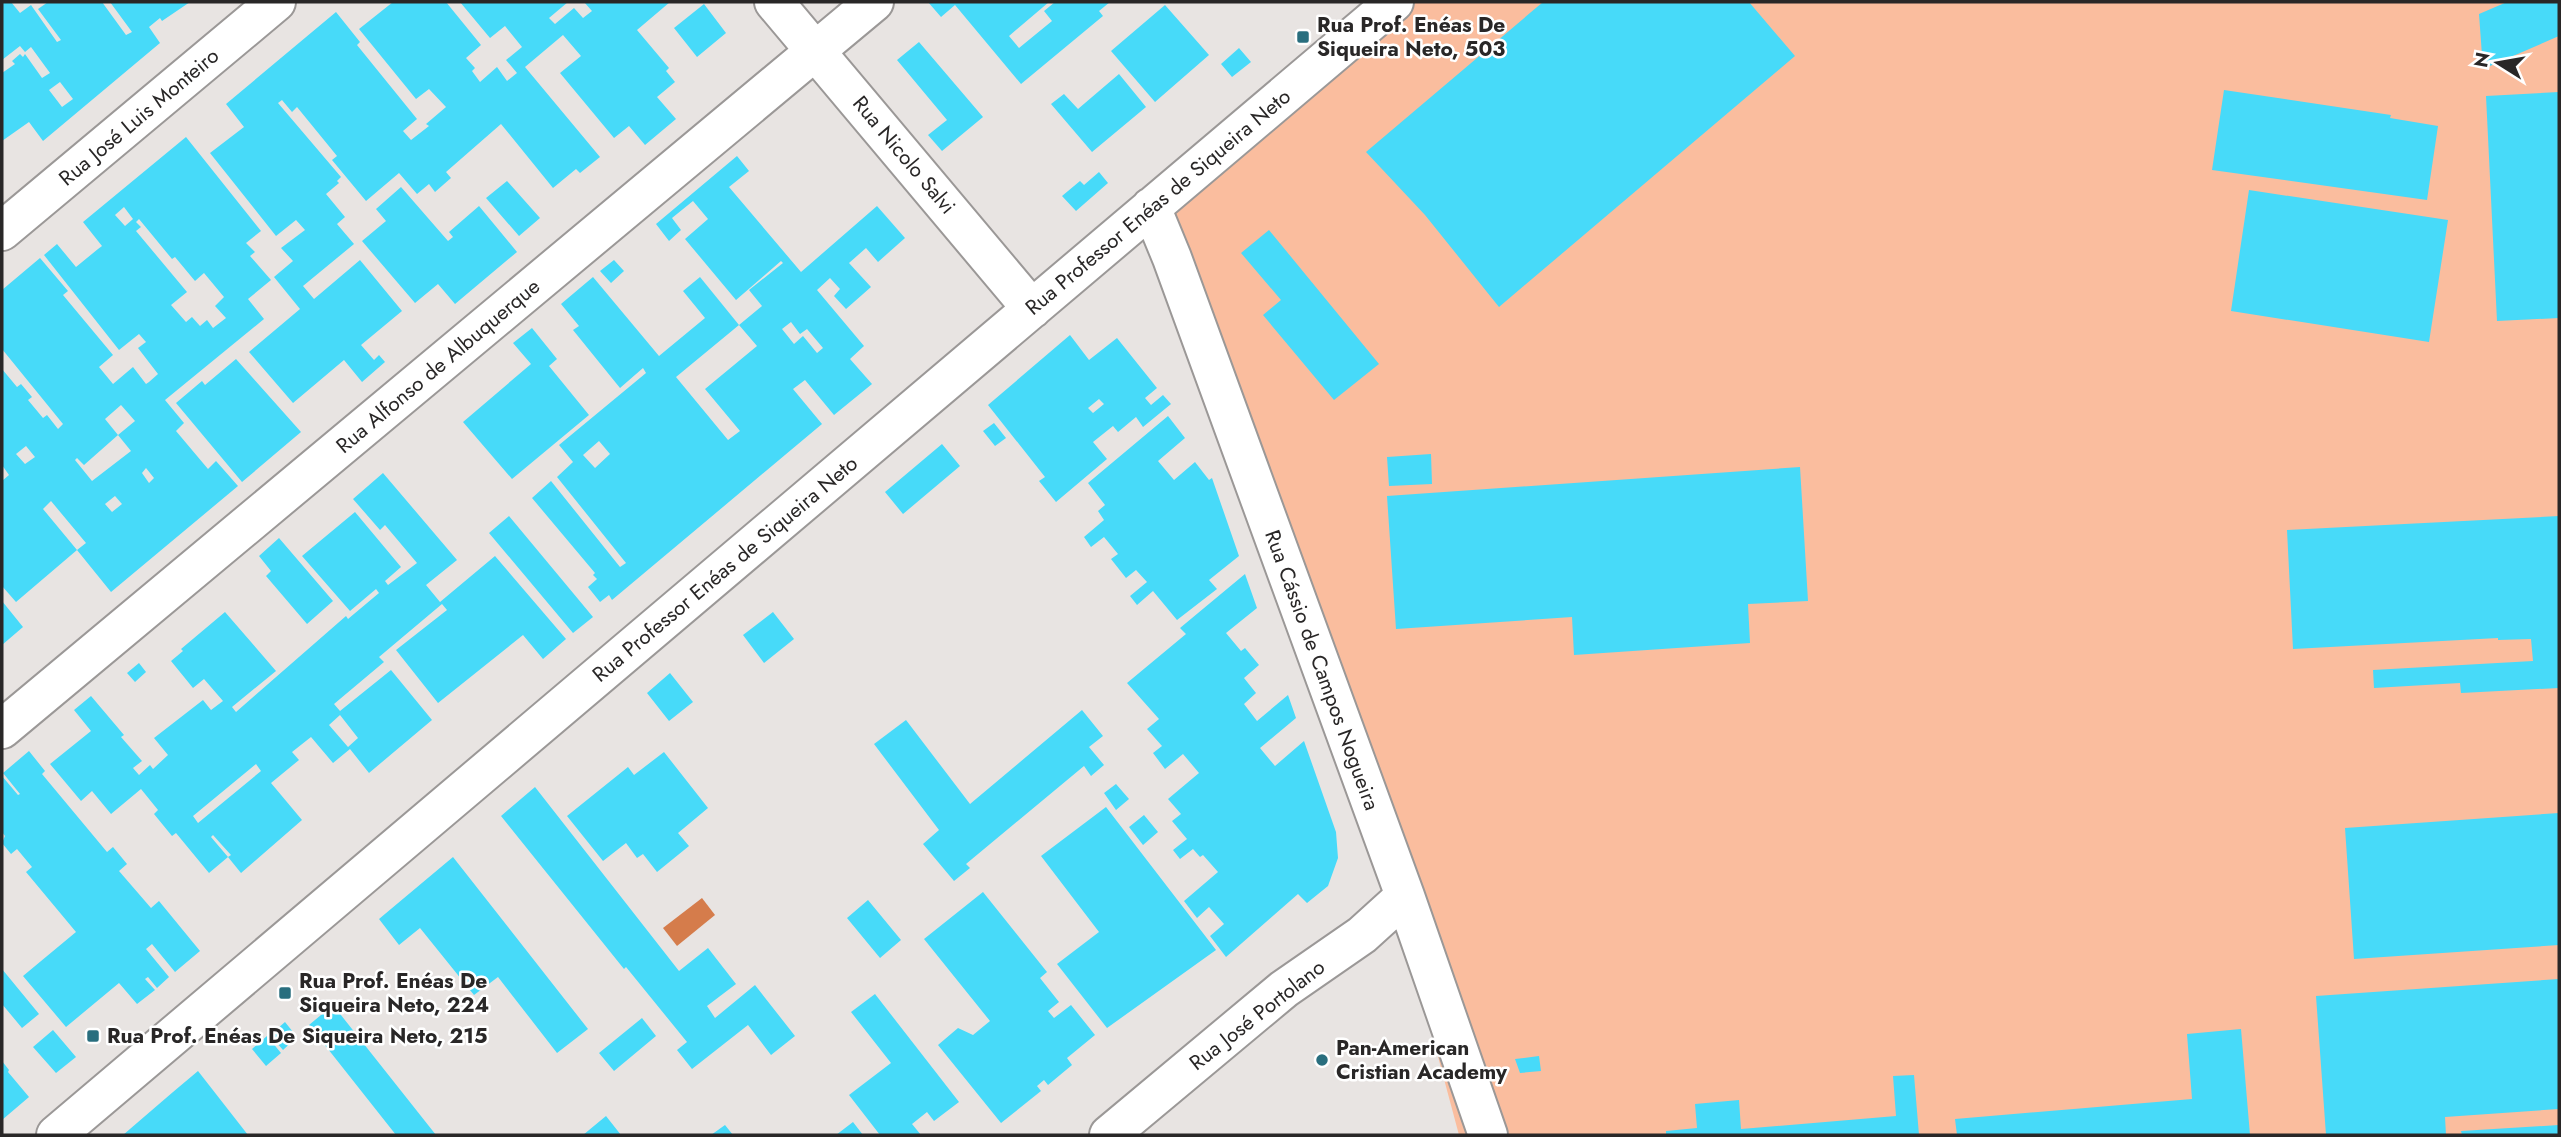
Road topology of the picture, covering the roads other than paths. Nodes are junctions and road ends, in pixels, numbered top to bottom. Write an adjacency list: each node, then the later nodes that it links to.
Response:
1 (276, 2): 7 (street, Rua José Luis Monteiro)
2 (774, 2): 5 (street, Rua Nicolo Salvi)
3 (874, 2): 5 (street, Rua Alfonso de Albuquerque)
4 (1394, 2): 6 (street, Rua Professor Enéas de Siqueira Neto)
5 (816, 51): 8 (street, Rua Nicolo Salvi); 9 (street, Rua Alfonso de Albuquerque)
6 (1151, 207): 8 (street, Rua Professor Enéas de Siqueira Neto); 10 (street, Rua Cássio de Campos Nogueira)
7 (2, 232)
8 (1032, 309): 11 (street, Rua Professor Enéas de Siqueira Neto)
9 (2, 729)
10 (1405, 896): 12 (street, Rua José Portolano); 13 (street, Rua Cássio de Campos Nogueira)
11 (56, 1135)
12 (1110, 1135)
13 (1488, 1135)

